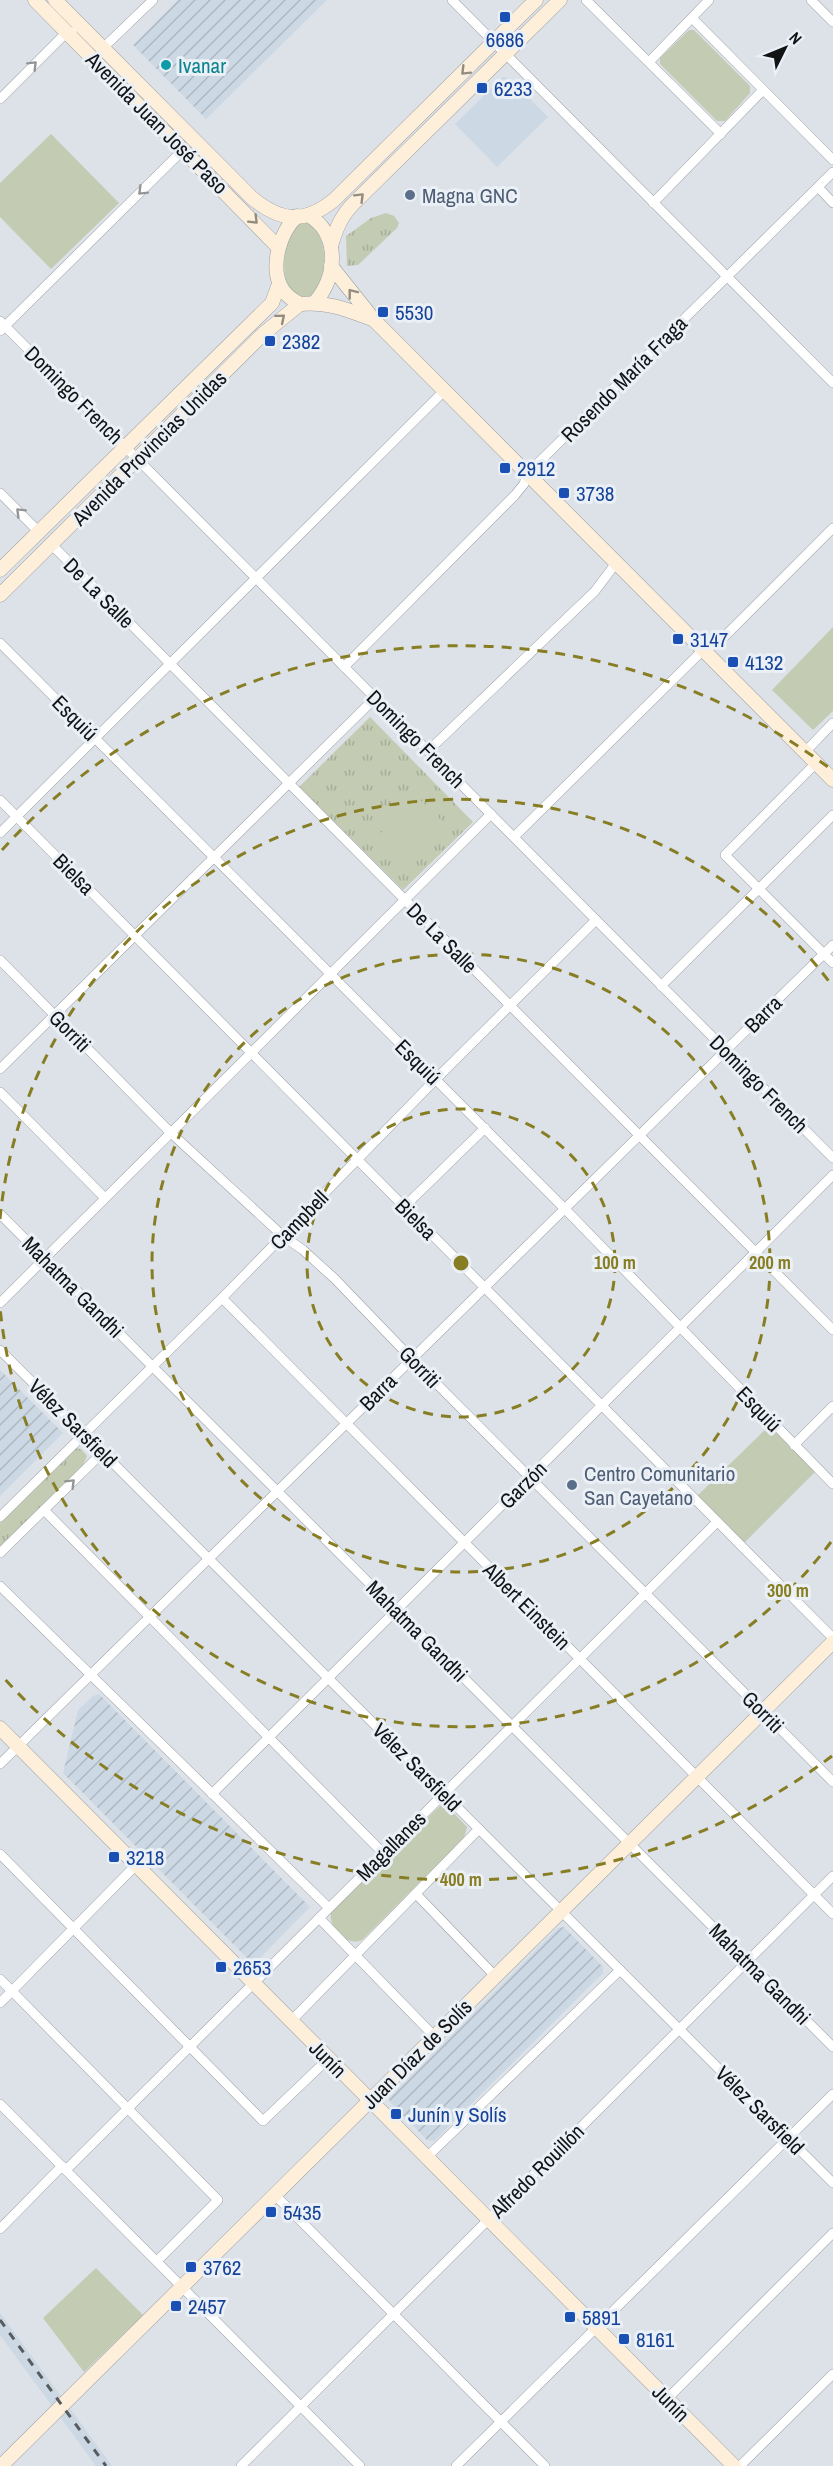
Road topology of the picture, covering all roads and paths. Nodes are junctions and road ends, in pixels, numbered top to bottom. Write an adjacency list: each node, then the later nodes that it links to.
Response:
1 (35, 0): 13 (main road, Avenida Juan José Paso)
2 (55, 0): 12 (main road, Avenida Juan José Paso)
3 (153, 0): 15 (street)
4 (452, 0): 14 (street)
5 (536, 0): 14 (main road)
6 (560, 0): 16 (main road)
7 (586, 0): 17 (street)
8 (709, 0): 10 (street)
9 (811, 0): 11 (street)
10 (692, 18): 17 (street); 18 (street)
11 (833, 22)
12 (81, 27): 13 (street); 15 (main road, Avenida Juan José Paso)
13 (67, 32): 19 (street, one-way to 13); 21 (main road, Avenida Juan José Paso)
14 (493, 43): 16 (street); 27 (main road, one-way to 27)
15 (103, 48): 27 (main road, Avenida Juan José Paso)
16 (505, 54): 25 (street); 28 (main road, one-way to 16)
17 (649, 62): 20 (street)
18 (763, 90): 20 (street); 22 (street)
19 (0, 99)
20 (721, 134): 25 (street)
21 (183, 150): 29 (main road, Avenida Juan José Paso, one-way to 29); 35 (street, one-way to 35)
22 (833, 160)
23 (833, 172): 24 (street, Rosendo María Fraga)
24 (818, 188): 26 (street); 31 (street, Rosendo María Fraga)
25 (653, 203): 31 (street)
26 (833, 203)
27 (302, 216): 28 (main road); 29 (main road)
28 (331, 246): 30 (main road)
29 (278, 247): 32 (main road)
30 (331, 266): 33 (main road); 34 (main road, one-way to 30)
31 (727, 277): 36 (street); 40 (street, Rosendo María Fraga)
32 (279, 284): 33 (main road); 38 (main road, Avenida Provincias Unidas)
33 (307, 303): 34 (main road); 39 (main road, Avenida Provincias Unidas, one-way to 33)
34 (374, 320): 37 (main road)
35 (2, 326): 38 (street, Domingo French)
36 (833, 383)
37 (444, 391): 40 (main road); 47 (street)
38 (126, 447): 39 (street, Domingo French); 43 (main road, Avenida Provincias Unidas)
39 (137, 459): 44 (main road, Avenida Provincias Unidas); 47 (street, Domingo French)
40 (527, 474): 45 (main road); 52 (street, Rosendo María Fraga)
41 (0, 493): 43 (street, one-way to 41)
42 (833, 528): 50 (street)
43 (39, 532): 46 (main road, Avenida Provincias Unidas)
44 (51, 544): 48 (main road, Avenida Provincias Unidas); 51 (street, De La Salle)
45 (616, 562): 50 (main road); 56 (street)
46 (0, 570)
47 (256, 578): 51 (street); 52 (street, Domingo French)
48 (0, 595)
49 (0, 643): 55 (street, Esquiú)
50 (703, 650): 57 (main road); 66 (street)
51 (170, 664): 55 (street); 60 (street, De La Salle)
52 (344, 667): 53 (street, Domingo French)
53 (375, 698): 56 (street, Domingo French); 60 (street)
54 (833, 723): 57 (street)
55 (95, 738): 64 (street); 67 (street, Esquiú)
56 (428, 751): 62 (street, Domingo French)
57 (805, 752): 58 (main road)
58 (816, 763): 59 (main road); 68 (street)
59 (833, 780)
60 (288, 783): 67 (street); 69 (street, De La Salle)
61 (0, 800): 64 (street, Bielsa)
62 (491, 814): 66 (street, Domingo French); 69 (street)
63 (833, 815): 68 (street)
64 (16, 816): 65 (street); 71 (street, Bielsa)
65 (0, 833)
66 (514, 837): 70 (street, Domingo French)
67 (214, 857): 71 (street); 76 (street, Esquiú)
68 (758, 888): 73 (street); 77 (street)
69 (405, 900): 76 (street); 78 (street, De La Salle)
70 (596, 920): 77 (street, Domingo French); 78 (street, Campbell)
71 (135, 936): 79 (street); 81 (street, Bielsa)
72 (833, 945): 73 (street, Barra)
73 (824, 954): 75 (street); 80 (street, Barra)
74 (0, 960): 79 (street, Gorriti)
75 (833, 963)
76 (330, 974): 81 (street); 83 (street, Esquiú)
77 (661, 986): 80 (street, Domingo French)
78 (510, 1006): 83 (street, Campbell); 87 (street, De La Salle)
79 (55, 1015): 82 (street); 86 (street, Gorriti)
80 (726, 1050): 87 (street, Barra); 88 (street, Domingo French)
81 (251, 1053): 86 (street); 89 (street, Bielsa)
82 (0, 1069)
83 (436, 1079): 85 (street, Esquiú); 89 (street, Campbell)
84 (0, 1092): 91 (street)
85 (485, 1128): 92 (street); 93 (street, Esquiú)
86 (171, 1132): 91 (street); 95 (street, Gorriti)
87 (639, 1136): 93 (street, Barra); 96 (street, De La Salle)
88 (833, 1158)
89 (357, 1160): 92 (street, Bielsa); 95 (street, Campbell)
90 (833, 1175): 96 (street, Garzón)
91 (105, 1198): 97 (street)
92 (404, 1207): 98 (street, Bielsa)
93 (565, 1209): 98 (street, Barra); 101 (street, Esquiú)
94 (0, 1214): 97 (street, Mahatma Gandhi)
95 (283, 1236): 99 (street, Campbell); 104 (street, Gorriti)
96 (755, 1252): 101 (street, Garzón); 102 (street, De La Salle)
97 (44, 1258): 100 (street); 105 (street, Mahatma Gandhi)
98 (484, 1288): 104 (street, Barra); 106 (street, Bielsa)
99 (222, 1298): 105 (street, Campbell); 108 (street, Albert Einstein)
100 (0, 1303)
101 (680, 1328): 106 (street, Garzón); 110 (street, Esquiú)
102 (833, 1330)
103 (0, 1350): 109 (street, Vélez Sarsfield)
104 (412, 1359): 108 (street, Barra); 112 (street, Gorriti)
105 (152, 1366): 109 (street, Campbell); 114 (street, Mahatma Gandhi)
106 (602, 1406): 112 (street, Garzón); 117 (street, Bielsa)
107 (833, 1406): 110 (street)
108 (346, 1424): 114 (street, Barra); 118 (street, Albert Einstein)
109 (84, 1434): 111 (street, Vélez Sarsfield); 116 (street, Campbell)
110 (794, 1445): 113 (street, Esquiú)
111 (102, 1452): 115 (street, one-way to 111); 120 (street, Vélez Sarsfield)
112 (530, 1478): 118 (street, Garzón); 122 (street, Gorriti)
113 (833, 1484)
114 (278, 1491): 120 (street, Barra); 123 (street, Mahatma Gandhi)
115 (44, 1510): 119 (street); 124 (street)
116 (0, 1517)
117 (717, 1522): 122 (street, Magallanes); 125 (street, Bielsa)
118 (465, 1543): 123 (street, Garzón); 126 (street, Albert Einstein)
119 (0, 1554)
120 (209, 1559): 124 (street, Barra); 128 (street, Vélez Sarsfield)
121 (0, 1586): 127 (street)
122 (645, 1593): 126 (street, Magallanes); 129 (street, Gorriti)
123 (396, 1610): 128 (street, Garzón); 130 (street, Mahatma Gandhi)
124 (150, 1617): 127 (street, Barra); 132 (street)
125 (833, 1640): 129 (main road, Juan Díaz de Solís)
126 (580, 1659): 130 (street, Magallanes); 135 (street, Albert Einstein)
127 (91, 1675): 133 (street, Barra); 137 (street)
128 (328, 1678): 132 (street, Garzón); 138 (street, Vélez Sarsfield)
129 (762, 1712): 135 (main road, Juan Díaz de Solís); 136 (street, Gorriti)
130 (512, 1726): 138 (street, Magallanes); 140 (street, Mahatma Gandhi)
131 (0, 1728): 133 (main road, Junín)
132 (269, 1738): 137 (street, Garzón); 142 (street)
133 (18, 1746): 134 (street, Barra); 143 (main road, Junín)
134 (0, 1764)
135 (697, 1777): 140 (main road, Juan Díaz de Solís); 146 (street, Albert Einstein)
136 (833, 1782)
137 (212, 1794): 147 (street)
138 (444, 1794): 139 (street, Vélez Sarsfield); 142 (street, Magallanes)
139 (479, 1829): 145 (street); 148 (street, Vélez Sarsfield)
140 (630, 1844): 148 (main road, Juan Díaz de Solís); 153 (street, Mahatma Gandhi)
141 (0, 1854): 151 (street)
142 (384, 1854): 147 (street, Magallanes)
143 (136, 1865): 151 (street); 157 (main road, Junín)
144 (833, 1876): 146 (street, Alfredo Rouillón)
145 (416, 1894): 152 (street); 155 (street)
146 (814, 1894): 149 (street, Albert Einstein); 153 (street, Alfredo Rouillón)
147 (329, 1908): 150 (street, Magallanes)
148 (561, 1911): 154 (street, Vélez Sarsfield); 155 (main road, Juan Díaz de Solís)
149 (833, 1914)
150 (319, 1918): 152 (street); 157 (street, Magallanes)
151 (74, 1929): 158 (street); 163 (street)
152 (355, 1956): 160 (street); 162 (street)
153 (747, 1961): 161 (street, Alfredo Rouillón); 164 (street, Mahatma Gandhi)
154 (620, 1970): 161 (street, Vélez Sarsfield); 171 (street)
155 (496, 1977): 162 (main road, Juan Díaz de Solís)
156 (0, 1979): 158 (street)
157 (254, 1983): 160 (main road, Junín); 163 (street, Magallanes)
158 (12, 1991): 159 (street); 169 (street)
159 (0, 2003)
160 (291, 2021): 165 (main road, Junín)
161 (679, 2029): 170 (street, Vélez Sarsfield); 175 (street, Alfredo Rouillón)
162 (435, 2037): 167 (main road, Juan Díaz de Solís)
163 (190, 2047): 165 (street); 169 (street, Magallanes)
164 (833, 2047)
165 (328, 2059): 167 (main road, Junín)
166 (833, 2094): 170 (street)
167 (370, 2101): 171 (main road, Junín); 174 (main road, Juan Díaz de Solís)
168 (0, 2104): 172 (street)
169 (128, 2108): 172 (street, Magallanes); 178 (street)
170 (789, 2138): 173 (street, Vélez Sarsfield); 181 (street)
171 (426, 2157): 175 (main road, Junín)
172 (64, 2168): 176 (street, Magallanes); 178 (street)
173 (833, 2182)
174 (275, 2195): 179 (main road, Juan Díaz de Solís); 180 (street)
175 (488, 2220): 180 (street, Alfredo Rouillón); 181 (main road, Junín)
176 (0, 2229)
177 (833, 2233): 183 (street)
178 (157, 2261): 179 (street)
179 (182, 2287): 184 (street); 186 (main road, Juan Díaz de Solís)
180 (394, 2314): 184 (street, Alfredo Rouillón); 185 (street)
181 (596, 2328): 183 (main road, Junín); 185 (street)
182 (833, 2374): 192 (street)
183 (667, 2399): 191 (main road, Junín)
184 (301, 2406): 187 (street, Alfredo Rouillón); 188 (street)
185 (502, 2422): 189 (street); 190 (street)
186 (2, 2466)
187 (241, 2466)
188 (360, 2466)
189 (456, 2466)
190 (545, 2466)
191 (734, 2466)
192 (740, 2466)

